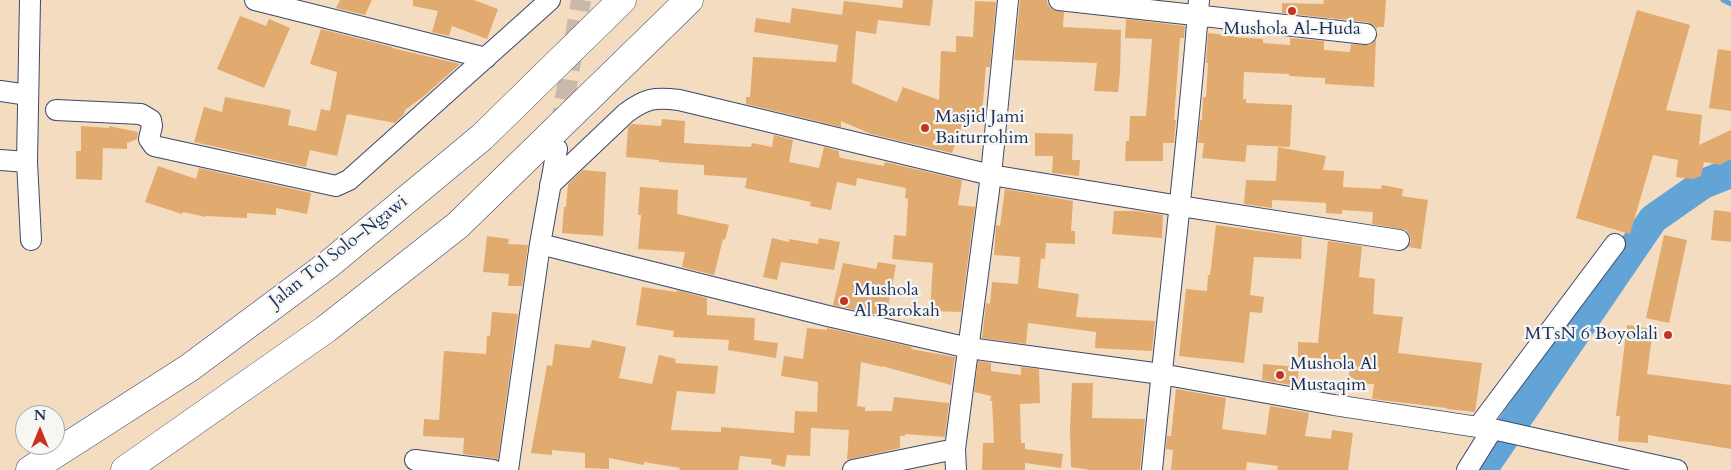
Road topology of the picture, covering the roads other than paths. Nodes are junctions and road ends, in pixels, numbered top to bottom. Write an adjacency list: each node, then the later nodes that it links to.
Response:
1 (30, 0): 12 (street)
2 (255, 0): 10 (street)
3 (550, 0): 10 (street)
4 (622, 0): 29 (highway, Jalan Tol Solo–Ngawi)
5 (689, 0): 30 (highway)
6 (1008, 0): 17 (street)
7 (1059, 0): 8 (street)
8 (1198, 8): 9 (street); 19 (street)
9 (1366, 34)
10 (486, 58): 13 (street)
11 (0, 91): 12 (street)
12 (28, 95): 16 (street)
13 (56, 110)
14 (557, 149): 18 (street)
15 (0, 160): 16 (street)
16 (27, 162): 20 (street)
17 (991, 174): 18 (street); 19 (street); 24 (street)
18 (550, 185): 22 (street)
19 (1180, 206): 21 (street); 25 (street)
20 (30, 240)
21 (1399, 240)
22 (540, 244): 24 (street); 32 (street)
23 (1615, 244): 26 (street)
24 (969, 348): 25 (street); 27 (street)
25 (1161, 374): 26 (street); 35 (street)
26 (1489, 429): 36 (street); 37 (street)
27 (955, 449): 33 (street); 34 (street)
28 (415, 460): 31 (street)
29 (30, 470)
30 (125, 470)
31 (493, 470)
32 (508, 470)
33 (853, 470)
34 (956, 470)
35 (1152, 470)
36 (1467, 470)
37 (1677, 470)

